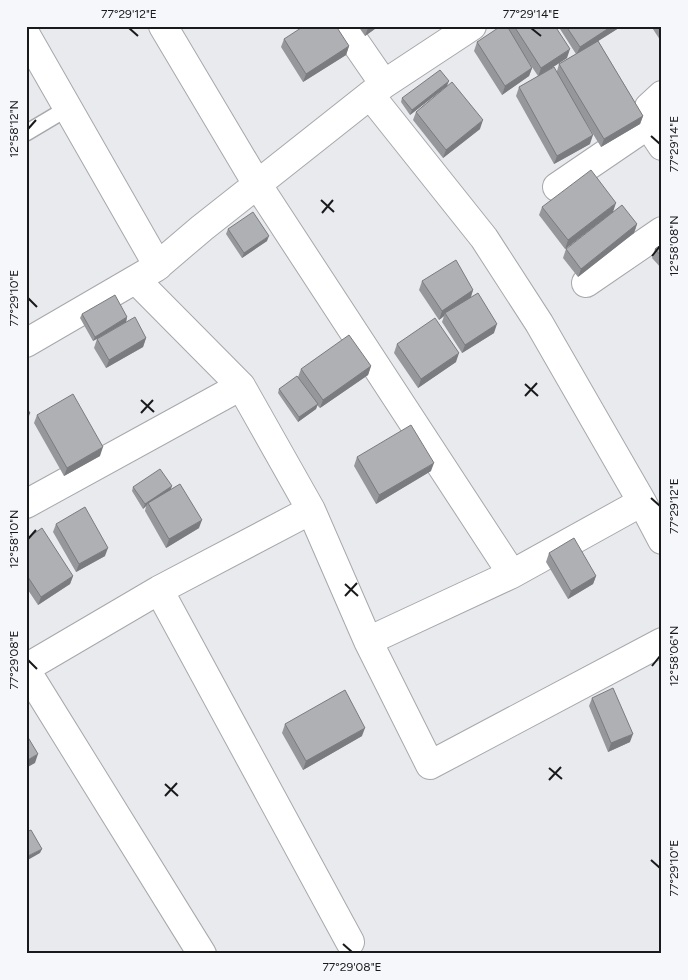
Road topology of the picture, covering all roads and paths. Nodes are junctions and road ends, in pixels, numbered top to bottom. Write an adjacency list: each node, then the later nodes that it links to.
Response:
1 (36, 26): 5 (street)
2 (163, 26): 11 (street)
3 (344, 26): 6 (street)
4 (472, 26): 6 (street)
5 (26, 34): 8 (street)
6 (377, 89): 11 (street); 18 (street)
7 (662, 95): 10 (street)
8 (68, 108): 9 (lane); 14 (street)
9 (26, 132)
10 (655, 135): 12 (street)
11 (257, 184): 14 (street); 22 (street)
12 (557, 187)
13 (662, 230): 15 (street)
14 (147, 273): 16 (street); 17 (street)
15 (586, 283)
16 (26, 343)
17 (241, 386): 19 (street); 20 (street)
18 (642, 502): 21 (street); 22 (street)
19 (26, 504)
20 (311, 510): 23 (street); 24 (street)
21 (662, 540)
22 (512, 574): 24 (street)
23 (159, 590): 26 (street); 27 (street)
24 (368, 641): 25 (street)
25 (662, 642)
26 (26, 669): 28 (street)
27 (350, 942)
28 (202, 954)

